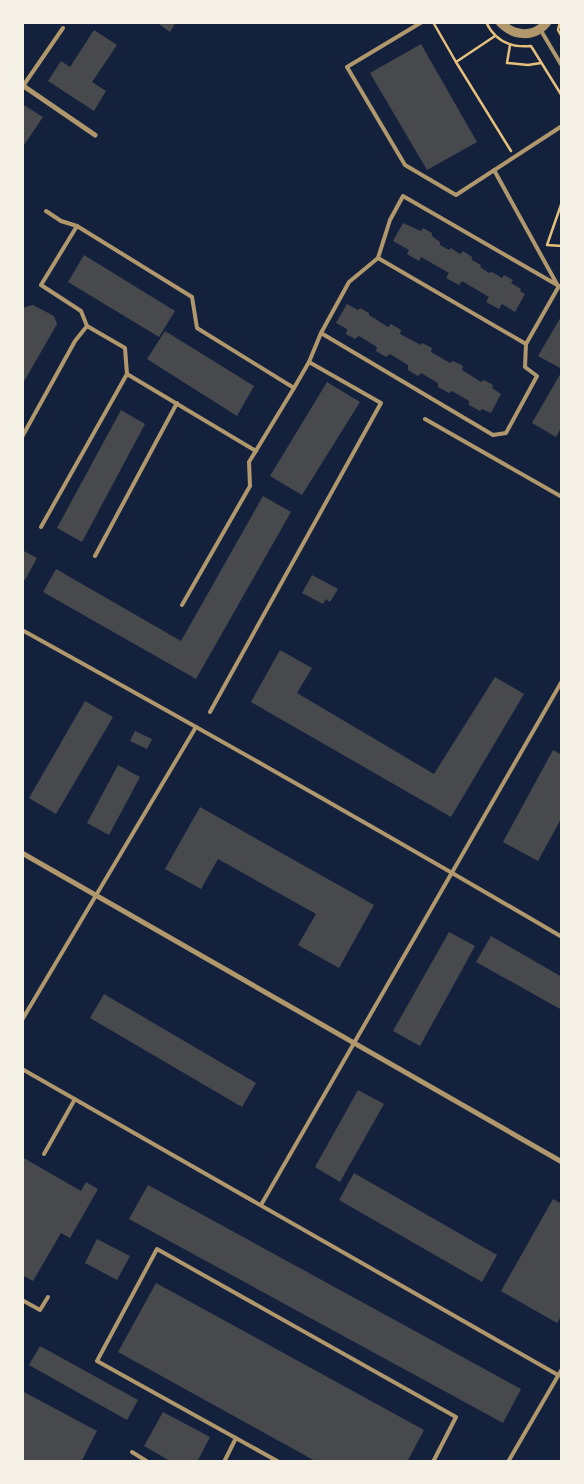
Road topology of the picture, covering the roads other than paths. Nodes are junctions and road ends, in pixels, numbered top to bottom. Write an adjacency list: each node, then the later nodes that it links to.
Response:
1 (422, 22): 11 (lane)
2 (500, 22): 5 (street)
3 (547, 22): 5 (street)
4 (63, 28): 7 (lane)
5 (540, 29): 6 (lane)
6 (562, 66)
7 (23, 86): 10 (street)
8 (557, 122): 9 (lane)
9 (561, 127): 11 (lane)
10 (95, 135)
11 (494, 170): 15 (lane)
12 (46, 212): 13 (lane)
13 (77, 226): 16 (lane); 21 (lane)
14 (378, 258): 15 (lane); 17 (lane); 18 (lane)
15 (559, 286): 18 (lane)
16 (87, 326): 20 (lane); 24 (lane)
17 (321, 333): 18 (lane); 19 (lane)
18 (526, 344)
19 (309, 362): 21 (lane); 32 (lane)
20 (127, 374): 22 (lane); 27 (lane)
21 (294, 388): 25 (lane)
22 (177, 403): 25 (lane); 28 (lane)
23 (425, 419): 26 (lane)
24 (22, 437)
25 (256, 451): 29 (lane)
26 (562, 497)
27 (41, 527)
28 (94, 556)
29 (182, 605)
30 (22, 630): 33 (lane)
31 (562, 681): 35 (lane)
32 (210, 712)
33 (196, 726): 35 (lane); 36 (lane)
34 (22, 853): 36 (street)
35 (451, 872): 37 (lane); 39 (lane)
36 (96, 896): 38 (lane); 39 (street)
37 (562, 937)
38 (22, 1020)
39 (354, 1044): 43 (street); 44 (lane)
40 (22, 1069): 41 (lane)
41 (75, 1099): 42 (lane); 44 (lane)
42 (44, 1154)
43 (562, 1162)
44 (261, 1206): 48 (lane)
45 (48, 1297): 46 (lane)
46 (22, 1300)
47 (562, 1368): 48 (lane)
48 (558, 1376): 55 (lane)
49 (236, 1438): 52 (lane); 53 (lane); 54 (lane)
50 (132, 1452): 51 (lane)
51 (148, 1462)
52 (224, 1462)
53 (279, 1462)
54 (433, 1462)
55 (508, 1462)

